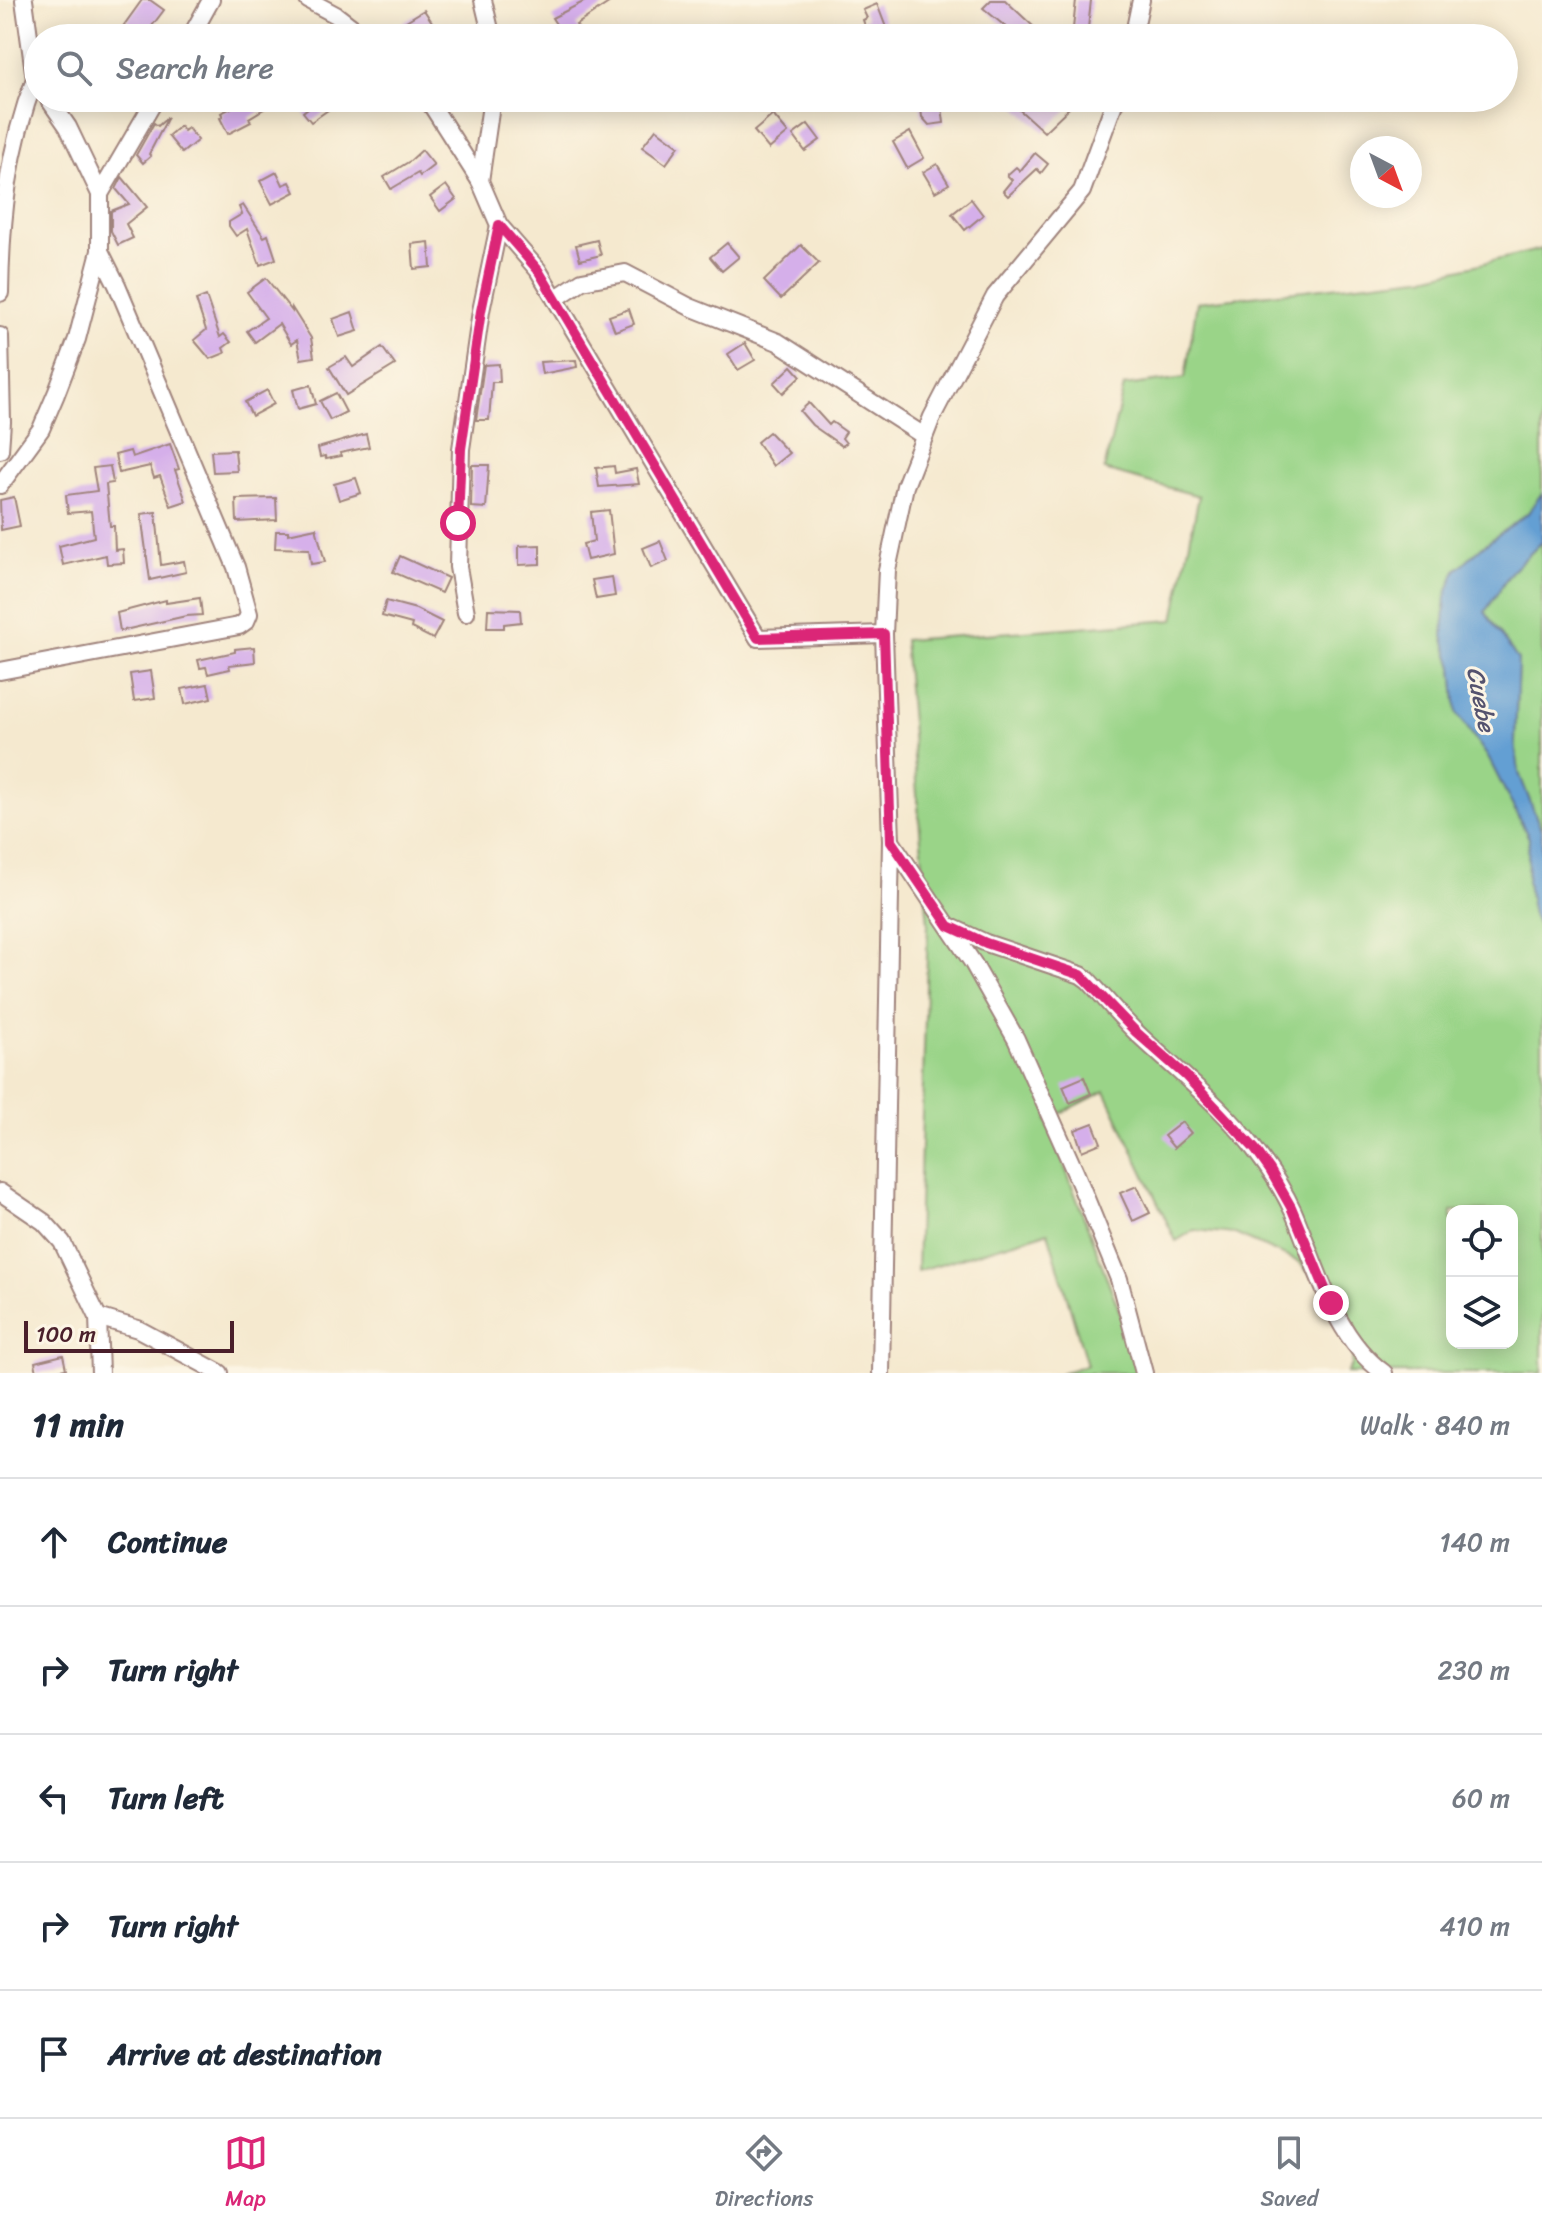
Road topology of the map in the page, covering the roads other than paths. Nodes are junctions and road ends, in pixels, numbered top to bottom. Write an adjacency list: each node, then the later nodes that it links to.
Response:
1 (24, 0): 6 (street)
2 (211, 0): 7 (street)
3 (308, 0): 8 (street)
4 (483, 0): 9 (street)
5 (1141, 0): 10 (street)
6 (28, 24)
7 (198, 24)
8 (348, 24)
9 (489, 24)
10 (1136, 24)
11 (24, 108): 21 (street)
12 (58, 112): 18 (street)
13 (148, 112): 18 (street)
14 (436, 112): 17 (street)
15 (490, 112): 17 (street)
16 (1111, 112): 24 (street)
17 (480, 181): 19 (street)
18 (100, 194): 20 (street)
19 (499, 225): 22 (street); 27 (street)
20 (100, 251): 26 (street); 29 (street)
21 (0, 293)
22 (555, 299): 24 (street); 28 (street)
23 (0, 336): 25 (street)
24 (924, 436): 28 (street)
25 (0, 450)
26 (0, 485)
27 (466, 613)
28 (884, 634): 30 (street)
29 (0, 671)
30 (891, 841): 31 (street); 36 (street)
31 (949, 926): 37 (street); 38 (street)
32 (0, 1192): 33 (street)
33 (98, 1317): 34 (street); 35 (street)
34 (100, 1373)
35 (220, 1373)
36 (881, 1373)
37 (1144, 1373)
38 (1384, 1373)

